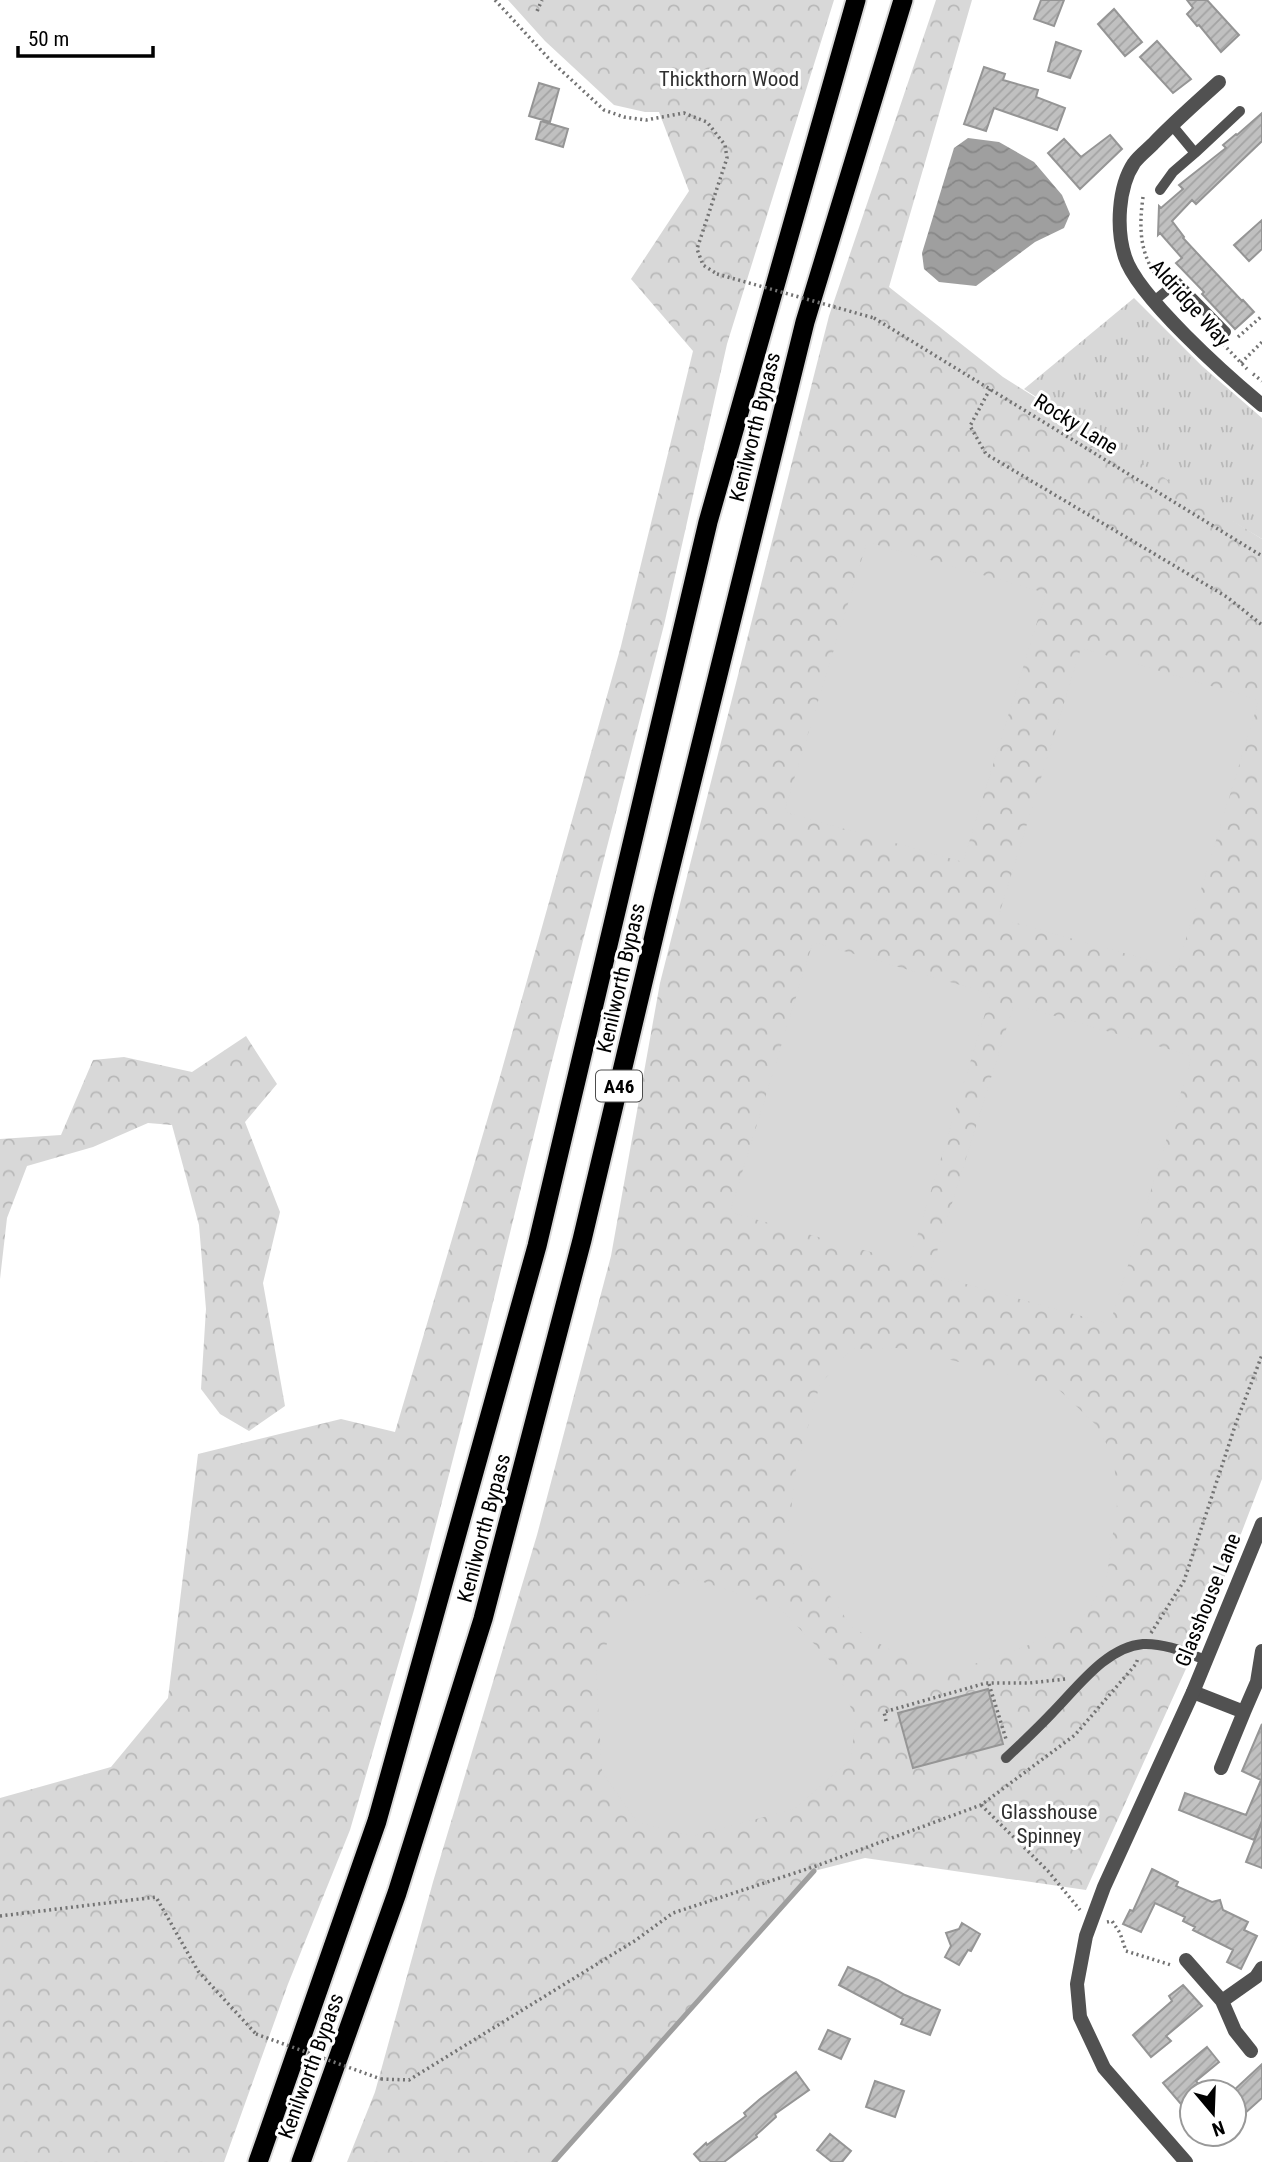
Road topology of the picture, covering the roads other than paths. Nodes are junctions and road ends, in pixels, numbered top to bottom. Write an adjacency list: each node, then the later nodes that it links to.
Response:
1 (856, 0): 22 (highway, Kenilworth Bypass / A46)
2 (903, 0): 23 (highway, Kenilworth Bypass / A46)
3 (1219, 82): 5 (street, Aldridge Way)
4 (1240, 111): 6 (lane)
5 (1171, 124): 6 (lane); 8 (street, Aldridge Way)
6 (1195, 153): 7 (lane)
7 (1160, 190)
8 (1154, 301): 9 (lane); 10 (street, Aldridge Way)
9 (1226, 332)
10 (1262, 405)
11 (1262, 1524): 13 (street, Glasshouse Lane)
12 (1262, 1651): 15 (street)
13 (1206, 1660): 14 (street, Glasshouse Lane); 16 (lane)
14 (1193, 1692): 15 (street, Glasshouse Lane); 24 (street, Glasshouse Lane)
15 (1244, 1712): 17 (street)
16 (1008, 1756)
17 (1221, 1768)
18 (1186, 1960): 20 (street)
19 (1262, 1968): 20 (street)
20 (1223, 2001): 21 (street)
21 (1251, 2051)
22 (258, 2162)
23 (301, 2162)
24 (1186, 2162)

